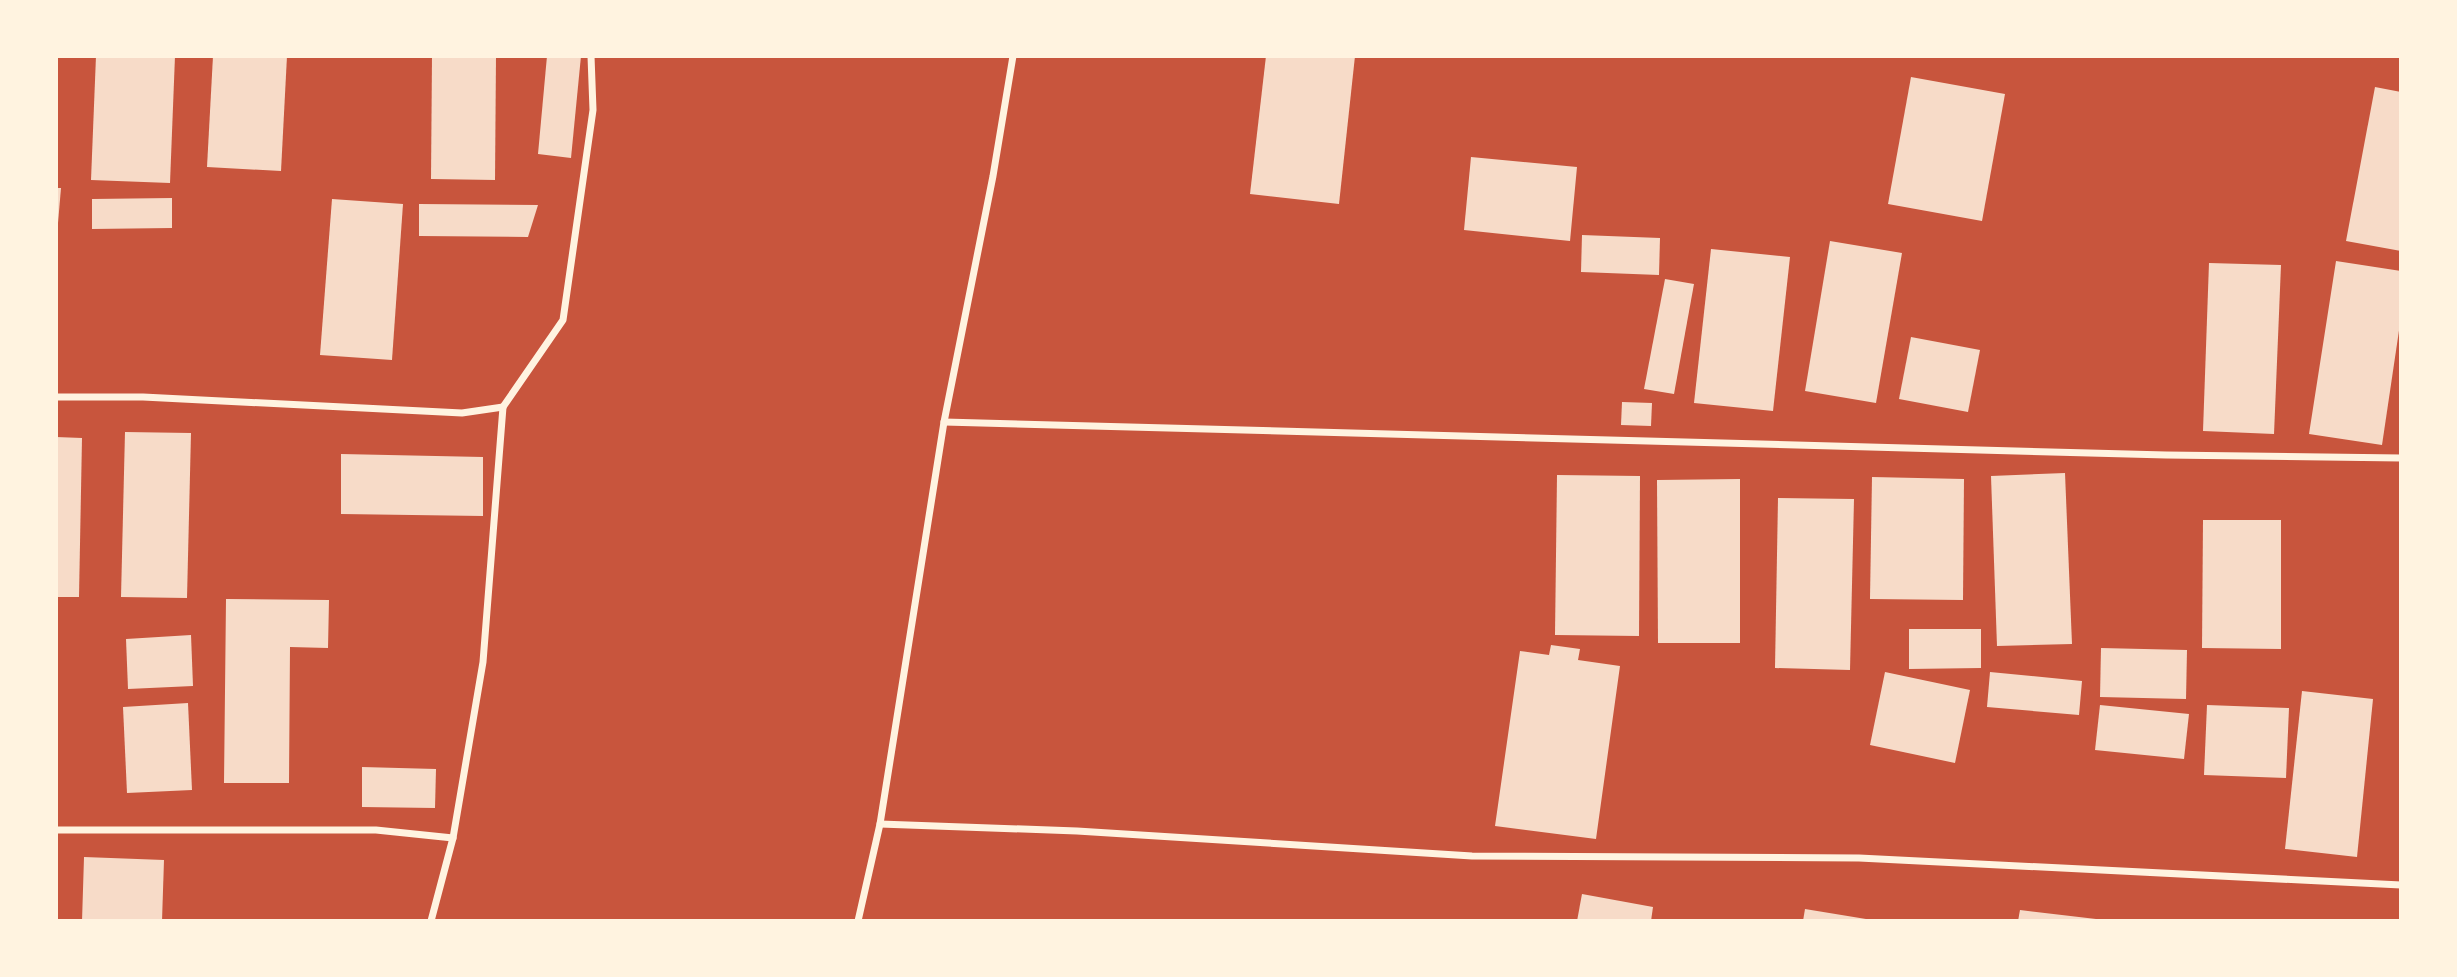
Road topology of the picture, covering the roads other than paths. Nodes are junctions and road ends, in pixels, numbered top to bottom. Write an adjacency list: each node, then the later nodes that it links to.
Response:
1 (592, 56): 4 (street)
2 (1013, 56): 5 (street)
3 (56, 397): 4 (street)
4 (503, 407): 9 (street)
5 (944, 422): 6 (street); 7 (street)
6 (2401, 458)
7 (880, 824): 10 (street); 12 (street)
8 (56, 830): 9 (street)
9 (453, 838): 11 (street)
10 (2401, 885)
11 (432, 921)
12 (858, 921)

